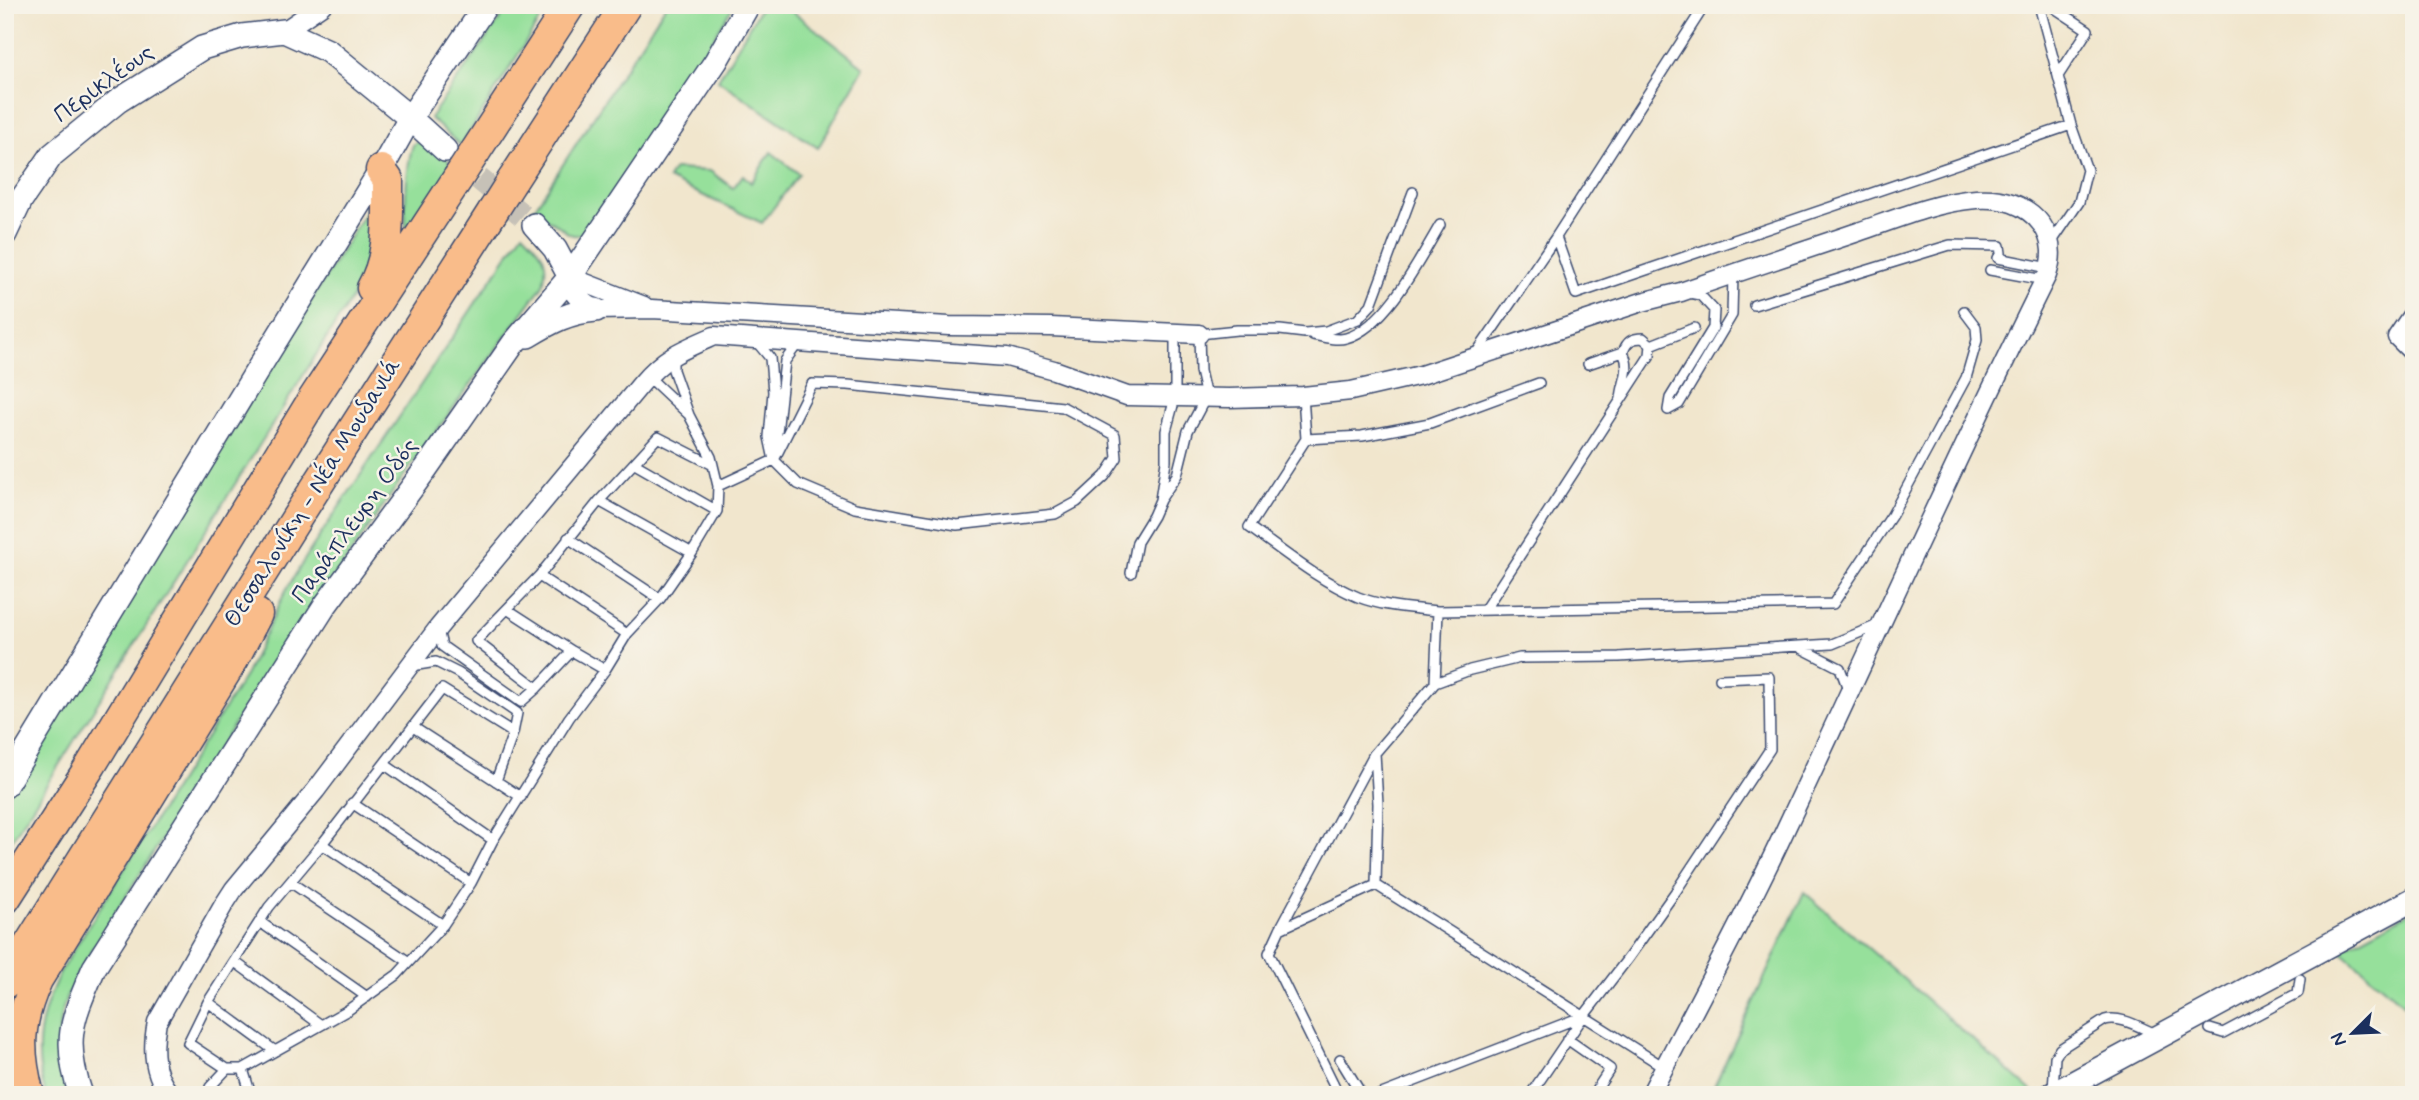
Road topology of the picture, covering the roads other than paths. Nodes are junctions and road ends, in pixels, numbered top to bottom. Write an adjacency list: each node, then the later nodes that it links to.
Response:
1 (322, 5): 9 (street)
2 (486, 5): 11 (street)
3 (570, 5): 50 (highway, Θεσσαλονίκη - Νέα Μουδανιά, bridge)
4 (626, 5): 59 (highway, Θεσσαλονίκη - Νέα Μουδανιά, bridge)
5 (748, 5): 24 (street, Παράπλευρη Οδός)
6 (1705, 5): 19 (lane)
7 (2039, 5): 10 (lane)
8 (2050, 5): 10 (lane)
9 (284, 32): 11 (street, Περικλέους); 18 (street, Περικλέους)
10 (2058, 76): 12 (lane)
11 (410, 118): 13 (street, Περικλέους); 14 (street)
12 (2071, 125): 19 (lane); 20 (lane)
13 (445, 150)
14 (381, 170): 50 (highway); 85 (street)
15 (1413, 192): 32 (lane)
16 (534, 225): 24 (street)
17 (1440, 225): 32 (lane)
18 (5, 234)
19 (1556, 237): 42 (lane)
20 (2052, 243): 22 (street); 23 (street)
21 (1990, 270): 23 (lane)
22 (1733, 274): 25 (street); 25 (lane)
23 (2047, 274): 26 (lane); 69 (street)
24 (570, 277): 27 (street); 28 (street); 37 (street, Παράπλευρη Οδός)
25 (1681, 292): 42 (street)
26 (1754, 305)
27 (652, 309): 28 (street); 33 (street)
28 (596, 310): 37 (street)
29 (1964, 311): 67 (lane)
30 (2414, 312): 41 (street)
31 (1694, 328): 38 (lane)
32 (1305, 333): 34 (lane)
33 (1175, 334): 34 (street); 48 (lane)
34 (1199, 334): 47 (lane)
35 (755, 340): 36 (street); 40 (street); 53 (lane)
36 (798, 343): 48 (street); 53 (lane)
37 (513, 344): 116 (street, Παράπλευρη Οδός)
38 (1651, 345): 39 (lane); 49 (lane)
39 (1623, 352): 43 (lane); 49 (lane)
40 (674, 354): 44 (street); 51 (lane)
41 (2414, 354)
42 (1474, 358): 46 (street)
43 (1588, 364)
44 (642, 383): 51 (lane); 70 (street)
45 (1539, 383): 52 (lane)
46 (1303, 396): 47 (street); 52 (lane)
47 (1206, 397): 48 (street); 57 (lane)
48 (1175, 398): 57 (lane)
49 (1621, 400): 67 (lane)
50 (312, 401): 93 (highway, Θεσσαλονίκη - Νέα Μουδανιά)
51 (689, 415): 55 (lane)
52 (1306, 439): 68 (lane)
53 (774, 460): 53 (lane); 56 (lane)
54 (635, 464): 55 (lane); 58 (lane); 60 (lane)
55 (713, 465): 56 (lane)
56 (719, 486): 60 (lane)
57 (1160, 500): 63 (lane)
58 (599, 501): 61 (lane); 62 (lane)
59 (301, 511): 101 (highway, Θεσσαλονίκη - Νέα Μουδανιά); 115 (highway)
60 (718, 511): 62 (lane)
61 (568, 538): 64 (lane); 65 (lane)
62 (692, 554): 65 (lane)
63 (1131, 573)
64 (538, 576): 66 (lane); 71 (lane)
65 (660, 599): 71 (lane)
66 (507, 609): 73 (lane); 78 (lane)
67 (1485, 609): 68 (lane)
68 (1438, 611): 77 (lane)
69 (1883, 623): 72 (lane); 79 (street)
70 (438, 628): 74 (street); 78 (lane)
71 (627, 634): 75 (lane)
72 (1800, 647): 77 (lane); 79 (lane)
73 (572, 651): 75 (lane); 78 (lane)
74 (407, 667): 81 (lane); 117 (street)
75 (605, 670): 86 (lane)
76 (1720, 679): 104 (lane)
77 (1435, 683): 82 (lane)
78 (537, 688)
79 (1849, 690): 111 (street)
80 (413, 727): 81 (lane); 83 (lane); 84 (lane)
81 (513, 733): 84 (lane)
82 (1375, 753): 92 (lane); 97 (lane)
83 (384, 764): 87 (lane); 88 (lane)
84 (496, 781): 86 (lane)
85 (5, 786)
86 (521, 797): 88 (lane)
87 (352, 803): 89 (lane); 91 (lane)
88 (493, 840): 91 (lane)
89 (322, 844): 90 (lane); 96 (lane)
90 (290, 882): 95 (lane); 99 (lane)
91 (471, 883): 96 (lane)
92 (1376, 885): 97 (lane); 104 (lane)
93 (5, 899)
94 (2414, 899): 100 (street)
95 (260, 922): 98 (lane); 102 (lane)
96 (443, 925): 99 (lane)
97 (1280, 929): 120 (lane)
98 (235, 962): 103 (lane); 105 (lane)
99 (410, 962): 102 (lane)
100 (2298, 971): 106 (lane); 107 (street)
101 (5, 983)
102 (367, 997): 105 (lane)
103 (208, 1002): 109 (lane); 112 (lane)
104 (1583, 1017): 108 (lane); 111 (lane); 122 (lane)
105 (321, 1025): 109 (lane)
106 (2210, 1028)
107 (2161, 1036): 114 (street); 114 (lane)
108 (1567, 1039): 123 (lane); 124 (lane)
109 (275, 1051): 113 (lane)
110 (1340, 1059): 121 (lane)
111 (1664, 1067): 125 (street)
112 (227, 1069): 113 (lane); 118 (lane)
113 (243, 1069): 119 (lane)
114 (2052, 1094)
115 (29, 1095)
116 (81, 1095)
117 (171, 1095)
118 (209, 1095)
119 (251, 1095)
120 (1339, 1095)
121 (1362, 1095)
122 (1379, 1095)
123 (1530, 1095)
124 (1593, 1095)
125 (1650, 1095)

